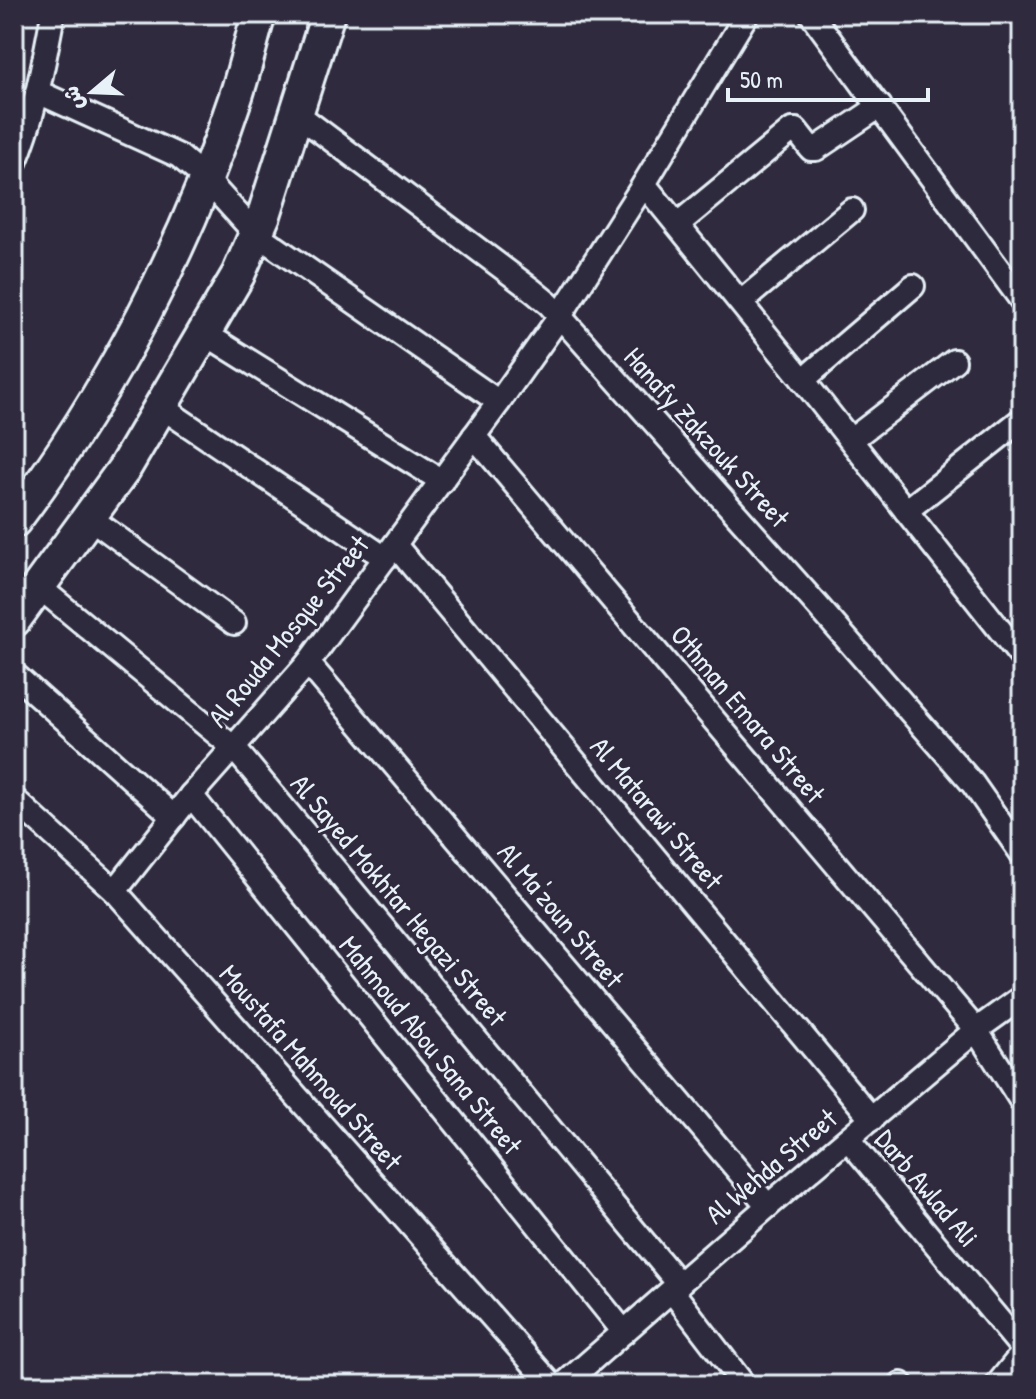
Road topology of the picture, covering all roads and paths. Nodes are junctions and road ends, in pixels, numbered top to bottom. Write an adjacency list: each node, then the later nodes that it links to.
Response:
1 (53, 14): 6 (street)
2 (259, 14): 10 (main road)
3 (328, 14): 8 (main road)
4 (747, 14): 11 (street, Al Rouda Mosque Street)
5 (811, 14): 7 (street)
6 (38, 92): 9 (street); 10 (street)
7 (880, 106): 13 (street); 16 (street)
8 (296, 113): 14 (main road); 18 (street, Hanafy Zakzouk Street)
9 (14, 165)
10 (205, 178): 14 (street); 30 (main road)
11 (644, 184): 13 (street); 18 (street, Al Rouda Mosque Street)
12 (852, 210): 17 (street)
13 (678, 224): 17 (street)
14 (255, 233): 19 (main road); 22 (street)
15 (913, 286): 21 (street)
16 (1022, 301)
17 (741, 302): 21 (street)
18 (560, 316): 22 (street, Al Rouda Mosque Street); 42 (street, Hanafy Zakzouk Street)
19 (204, 333): 23 (main road); 27 (street)
20 (954, 361): 26 (street)
21 (803, 380): 26 (street)
22 (499, 402): 25 (street, Al Rouda Mosque Street)
23 (160, 406): 29 (main road); 31 (street, Al Matarawi Street)
24 (1022, 419): 28 (street)
25 (474, 436): 27 (street, Al Rouda Mosque Street); 45 (street, Othman Emara Street)
26 (851, 440): 28 (street)
27 (442, 481): 31 (street, Al Rouda Mosque Street)
28 (906, 511): 35 (street)
29 (89, 517): 32 (main road); 34 (street)
30 (14, 521)
31 (390, 552): 36 (street, Al Rouda Mosque Street); 47 (street, Al Matarawi Street)
32 (39, 587): 33 (main road); 38 (street, Al Sayed Mokhtar Hegazi Street)
33 (14, 620)
34 (234, 623)
35 (1022, 658)
36 (308, 663): 38 (street, Al Rouda Mosque Street); 49 (street, Al Ma'zoun Street)
37 (14, 674): 41 (street)
38 (234, 748): 39 (street, Al Rouda Mosque Street); 50 (street, Al Sayed Mokhtar Hegazi Street)
39 (191, 795): 41 (street, Al Rouda Mosque Street); 51 (street, Mahmoud Abou Sana Street)
40 (14, 799): 43 (street, Moustafa Mahmoud Street)
41 (174, 817): 43 (street, Al Rouda Mosque Street)
42 (1022, 854)
43 (115, 891): 53 (street, Moustafa Mahmoud Street)
44 (1022, 997): 45 (street, Al Wehda Street)
45 (976, 1030): 46 (street, Othman Emara Street); 47 (street, Al Wehda Street)
46 (1022, 1102)
47 (872, 1119): 48 (street, Al Wehda Street)
48 (848, 1139): 49 (street, Al Wehda Street); 52 (street, Darb Awlad Ali)
49 (768, 1206): 50 (street, Al Wehda Street)
50 (675, 1287): 51 (street, Al Wehda Street); 55 (street, Al Sayed Mokhtar Hegazi Street)
51 (624, 1332): 54 (street, Al Wehda Street)
52 (1022, 1351): 56 (street)
53 (552, 1385)
54 (563, 1385)
55 (744, 1385)
56 (997, 1385)

